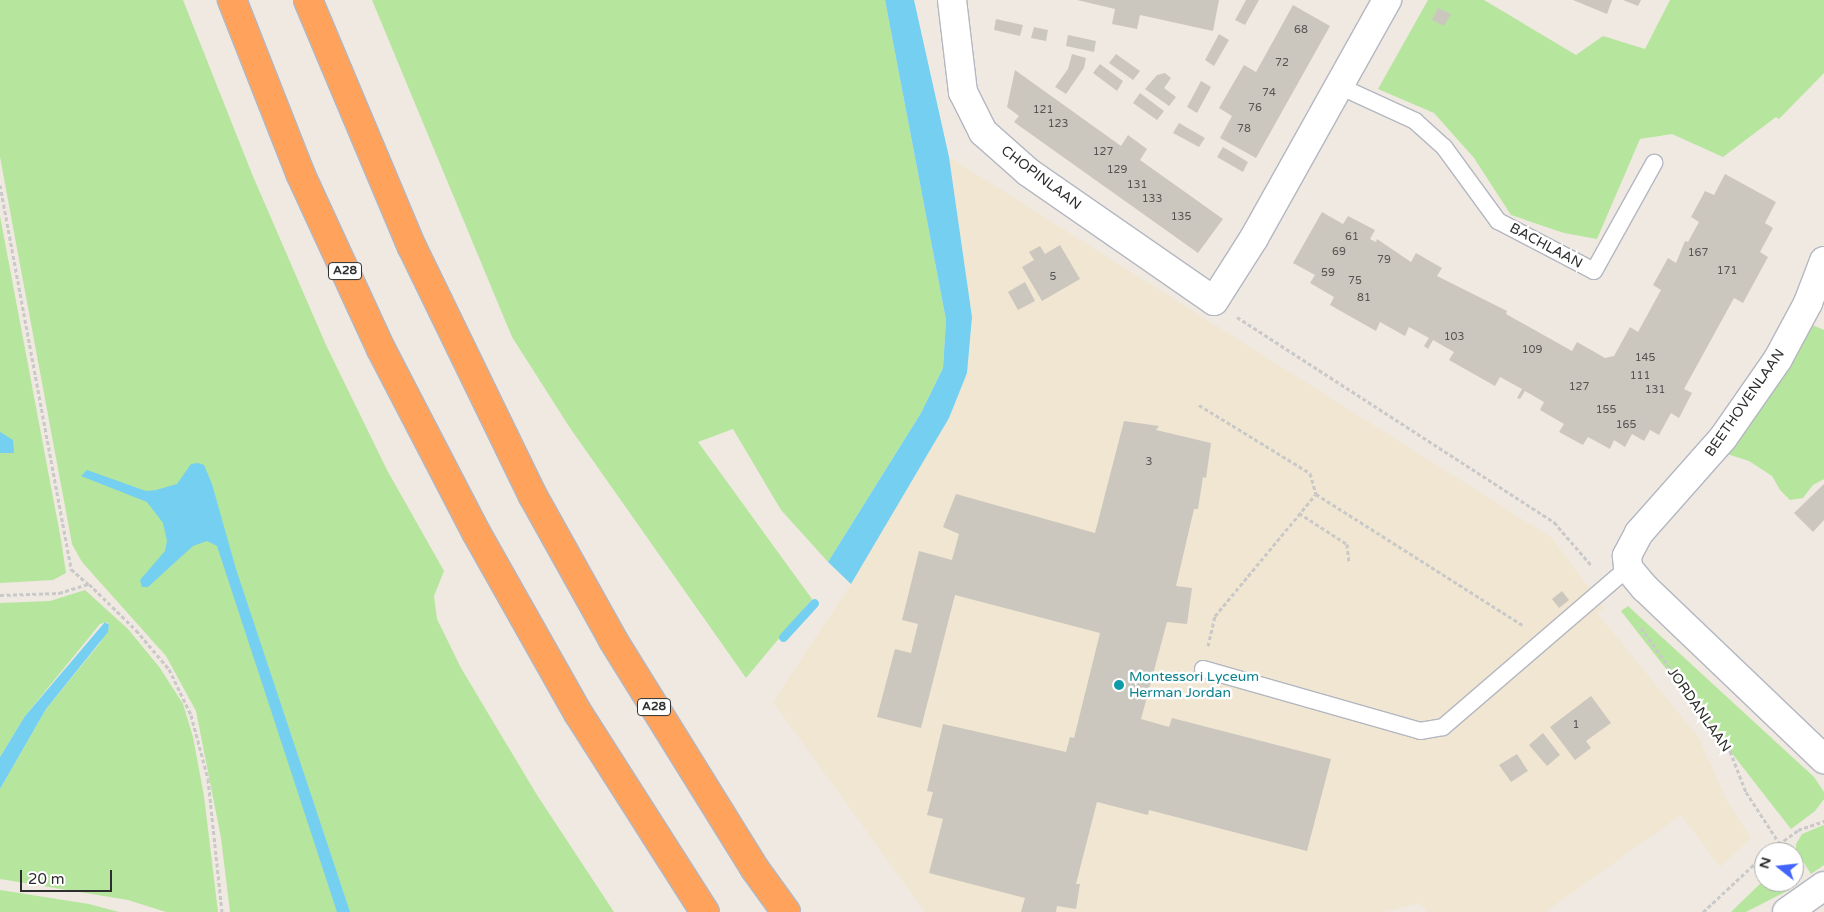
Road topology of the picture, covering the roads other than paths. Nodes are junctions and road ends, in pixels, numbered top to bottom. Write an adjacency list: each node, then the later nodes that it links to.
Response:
1 (232, 0): 12 (highway, A28)
2 (308, 0): 13 (highway, A28)
3 (952, 0): 5 (street, CHOPINLAAN)
4 (1387, 0): 5 (street)
5 (1339, 86): 6 (lane, BACHLAAN)
6 (1654, 163)
7 (1824, 261): 8 (street, BEETHOVENLAAN)
8 (1621, 570): 9 (lane); 10 (street)
9 (1203, 669)
10 (1824, 759)
11 (1824, 886): 14 (street)
12 (705, 912)
13 (786, 912)
14 (1787, 912)

